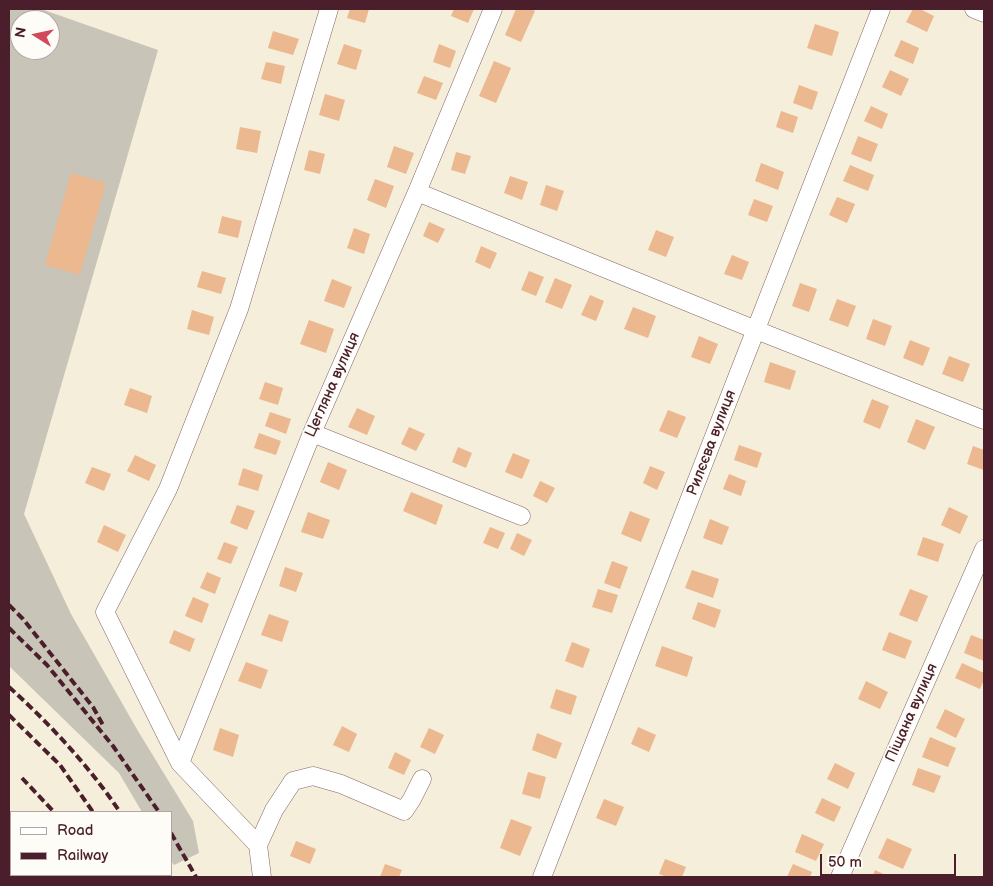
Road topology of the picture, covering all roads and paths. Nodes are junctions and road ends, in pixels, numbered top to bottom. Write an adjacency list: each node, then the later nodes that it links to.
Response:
1 (330, 9): 12 (street)
2 (493, 9): 6 (street, Цегляна вулиця)
3 (881, 9): 7 (street, Рилєєва вулиця)
4 (974, 9): 5 (street)
5 (984, 13)
6 (417, 192): 7 (street); 9 (street, Цегляна вулиця)
7 (756, 330): 8 (street); 16 (street, Рилєєва вулиця)
8 (984, 420)
9 (312, 433): 10 (street); 12 (street, Цегляна вулиця)
10 (521, 516)
11 (984, 549): 17 (street, Піщана вулиця)
12 (180, 763): 14 (street)
13 (422, 779): 14 (street)
14 (258, 845): 15 (street)
15 (262, 877)
16 (542, 877)
17 (840, 877)

